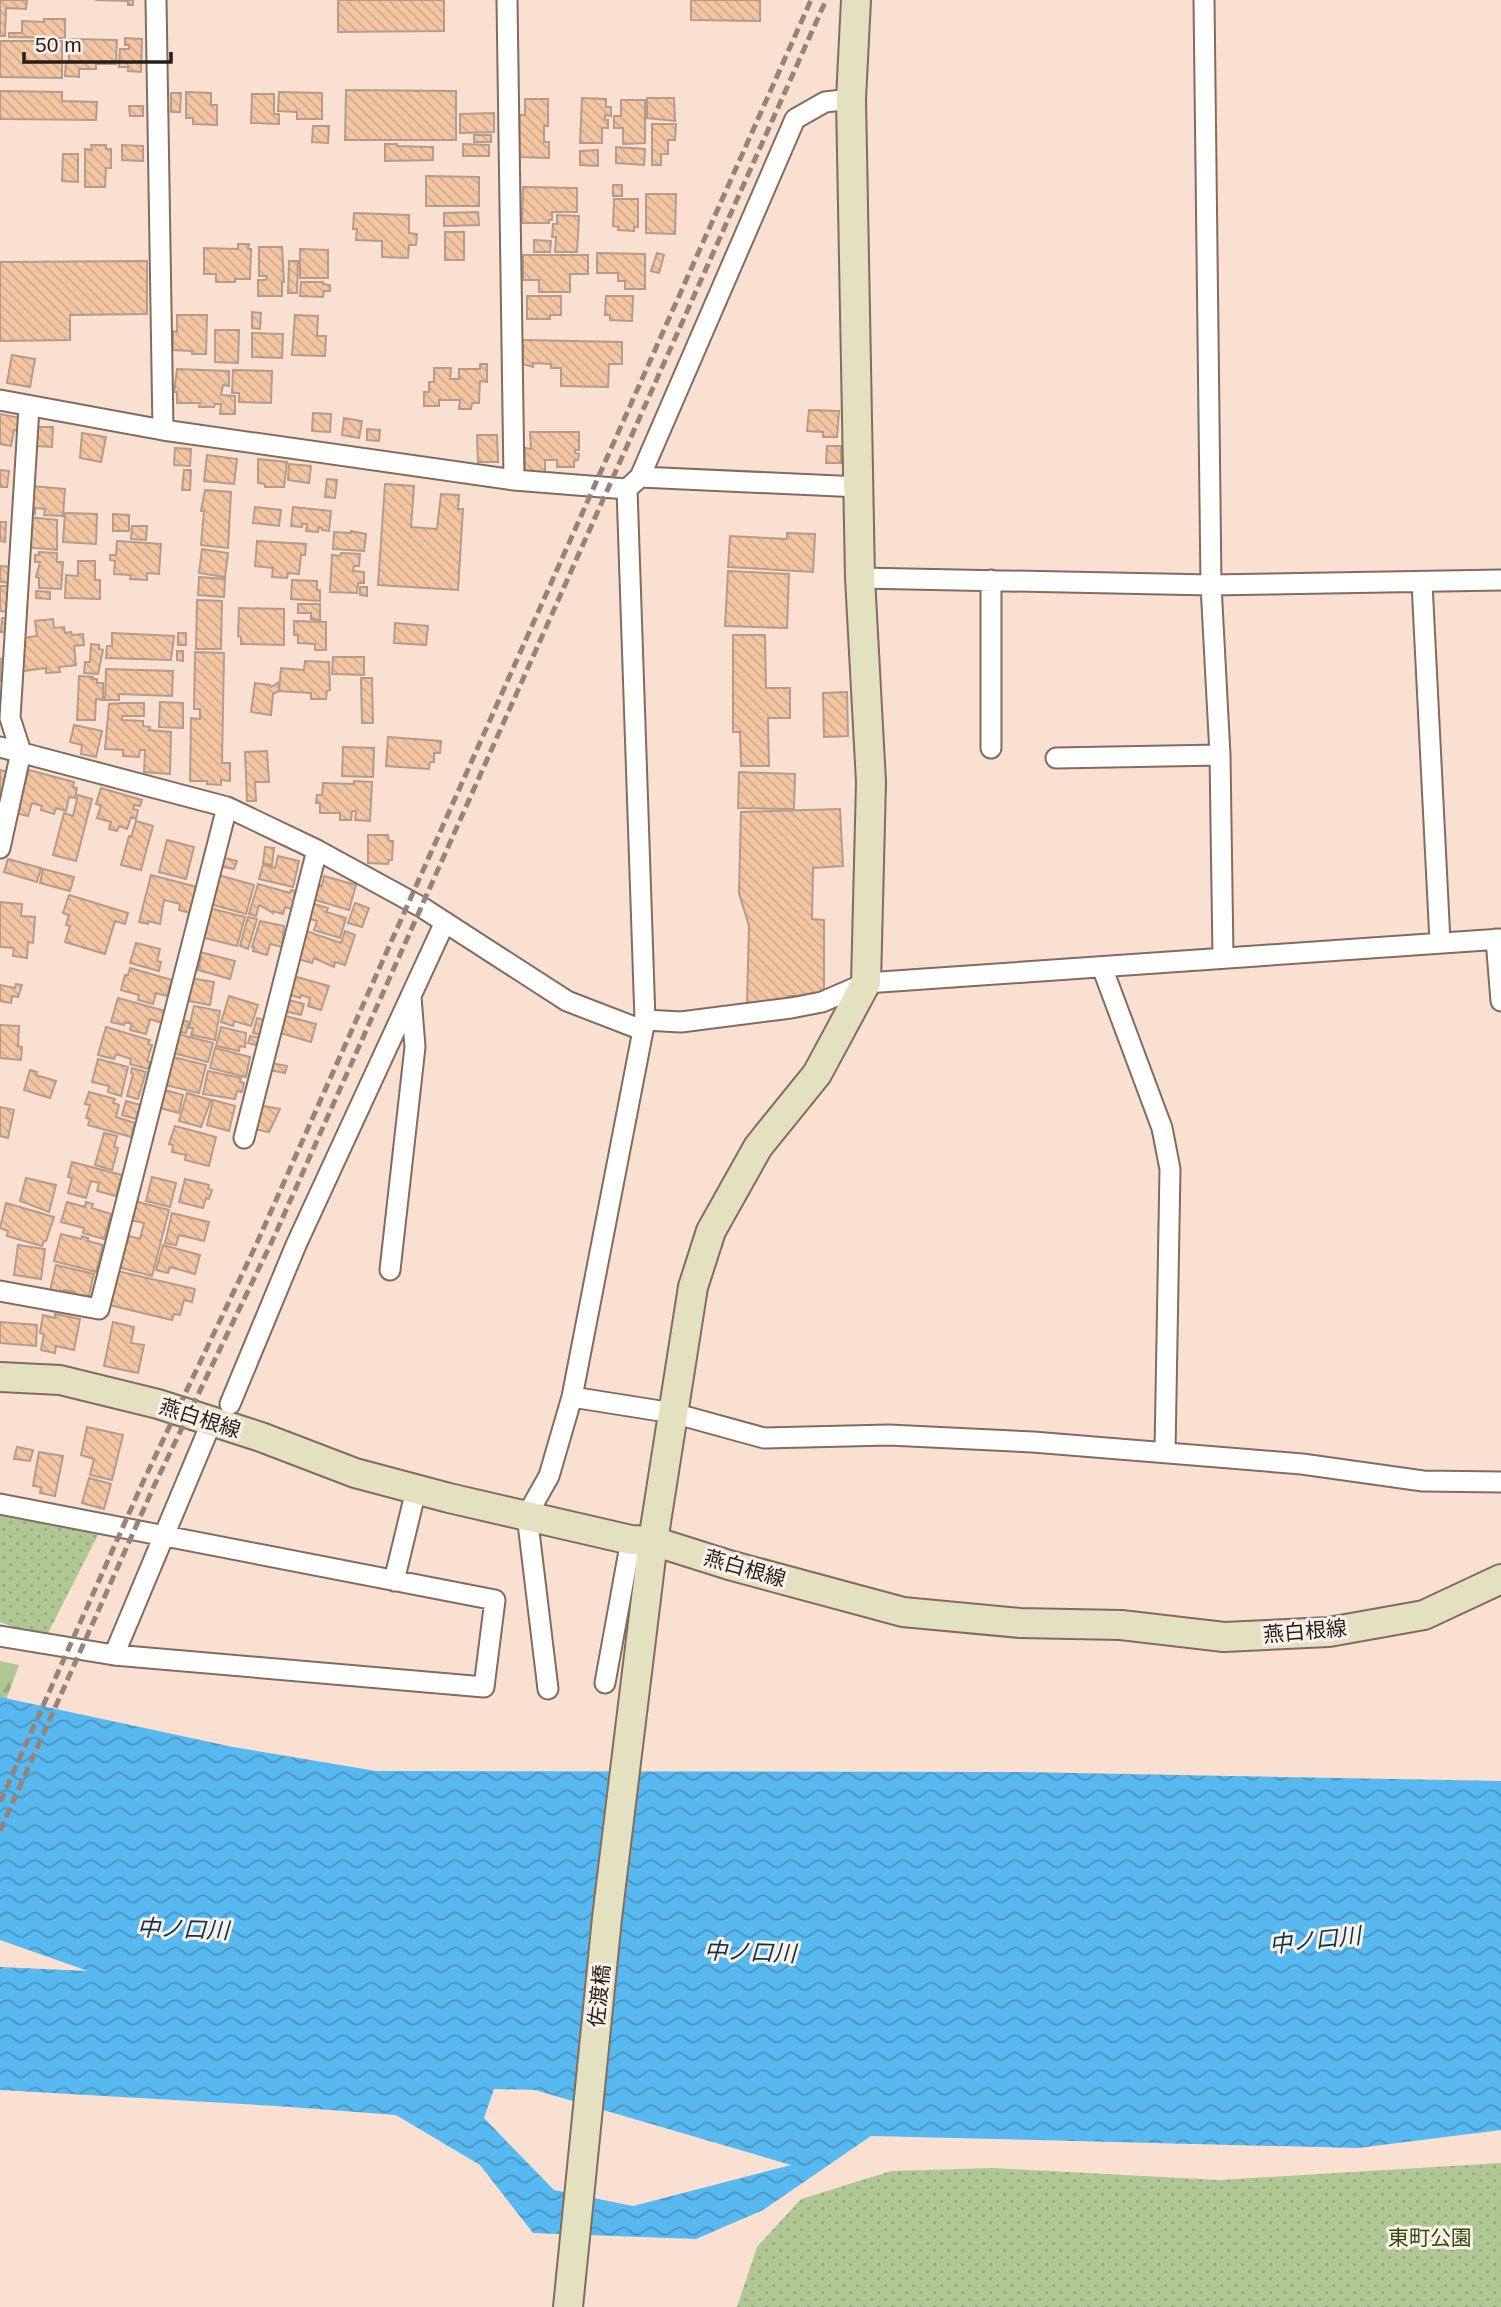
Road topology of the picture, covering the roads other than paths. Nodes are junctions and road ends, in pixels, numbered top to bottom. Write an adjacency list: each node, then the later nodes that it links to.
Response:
1 (156, 0): 8 (street)
2 (506, 0): 9 (street)
3 (856, 0): 5 (street)
4 (1203, 0): 16 (street)
5 (851, 99): 10 (street); 11 (street)
6 (0, 400): 7 (street)
7 (29, 407): 8 (street); 19 (street)
8 (163, 430): 9 (street)
9 (514, 480): 10 (street)
10 (633, 483): 11 (street); 33 (street)
11 (860, 487): 12 (street)
12 (860, 578): 13 (street); 30 (street)
13 (991, 580): 16 (street); 18 (street)
14 (1501, 580): 15 (street)
15 (1422, 583): 16 (street); 27 (street)
16 (1211, 585): 20 (street)
17 (0, 747): 19 (street)
18 (991, 748)
19 (21, 752): 22 (street); 23 (street)
20 (1220, 755): 21 (street); 28 (street)
21 (1056, 758)
22 (227, 807): 24 (street); 36 (street)
23 (0, 848)
24 (317, 850): 25 (street); 34 (street)
25 (445, 922): 31 (street); 33 (street)
26 (1498, 939): 27 (street); 32 (street)
27 (1440, 942): 28 (street)
28 (1223, 957): 29 (street)
29 (1102, 967): 30 (street); 41 (street)
30 (866, 983): 33 (street); 40 (street, 佐渡橋)
31 (411, 996): 35 (street); 39 (street)
32 (1501, 1001)
33 (644, 1025): 38 (street)
34 (244, 1138)
35 (390, 1270)
36 (0, 1291)
37 (0, 1377): 39 (street, 燕白根線)
38 (572, 1397): 40 (street); 45 (street)
39 (221, 1413): 43 (street, 燕白根線); 46 (street)
40 (673, 1413): 41 (street); 47 (street, 佐渡橋)
41 (1165, 1452): 42 (street)
42 (1501, 1482)
43 (416, 1490): 45 (street, 燕白根線); 49 (street)
44 (0, 1504): 46 (street)
45 (527, 1515): 47 (street, 燕白根線); 53 (street)
46 (164, 1536): 49 (street); 51 (street)
47 (642, 1540): 48 (street, 燕白根線); 52 (street); 54 (street, 佐渡橋)
48 (1501, 1579)
49 (394, 1581): 51 (street)
50 (0, 1636): 51 (street)
51 (114, 1655)
52 (605, 1683)
53 (548, 1689)
54 (568, 2307)

